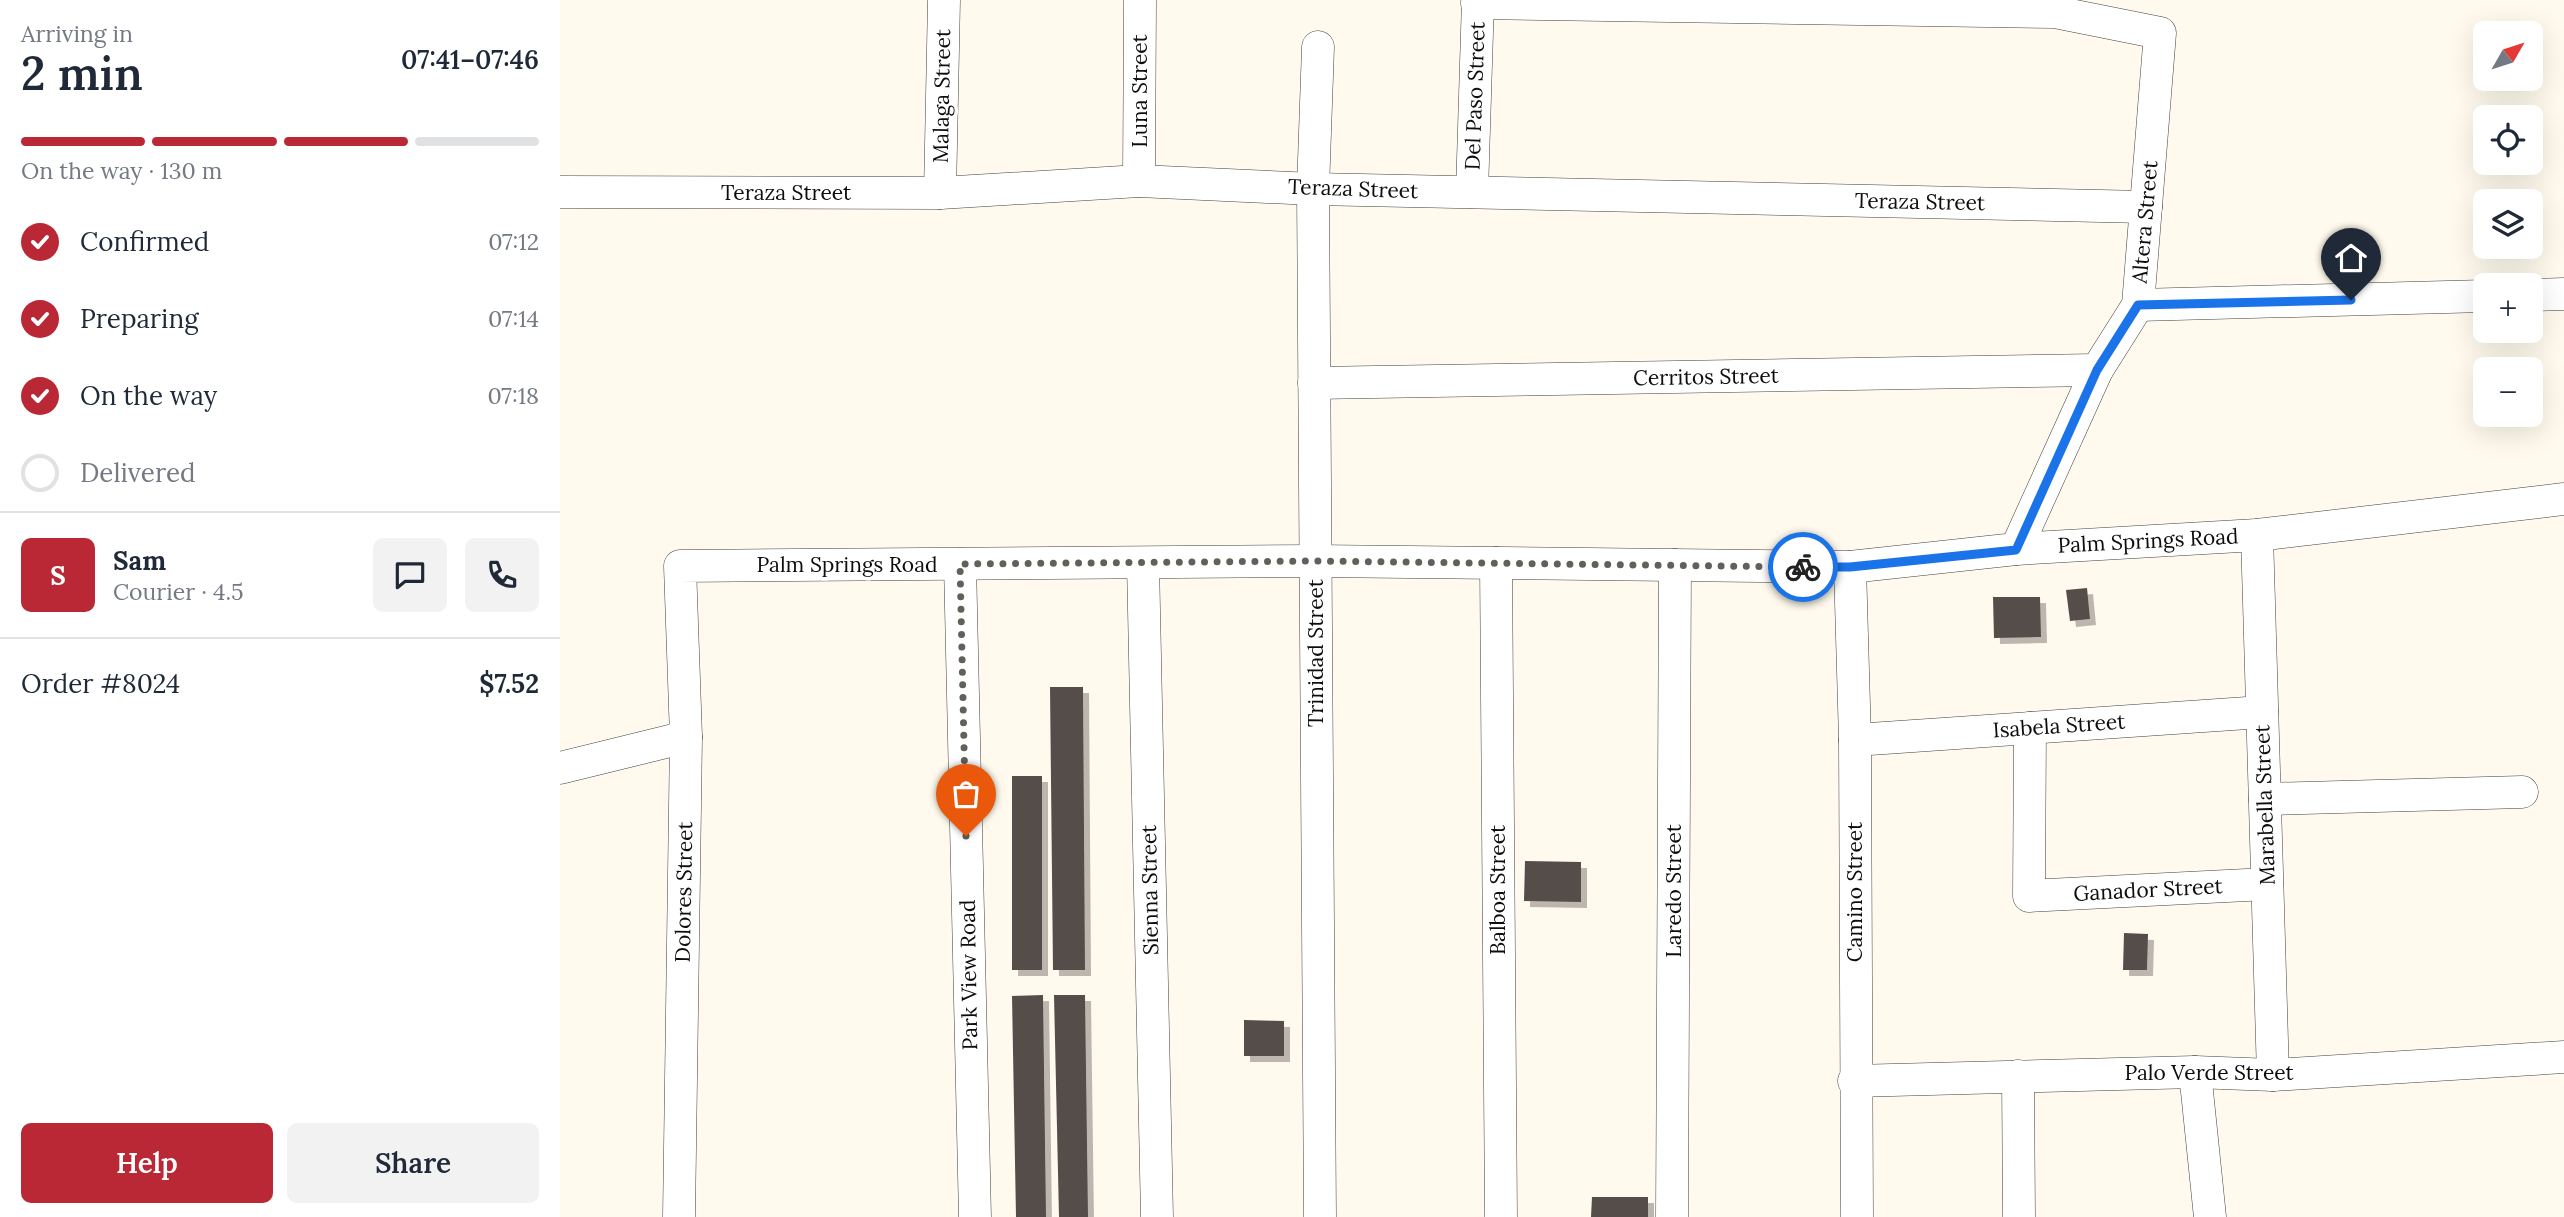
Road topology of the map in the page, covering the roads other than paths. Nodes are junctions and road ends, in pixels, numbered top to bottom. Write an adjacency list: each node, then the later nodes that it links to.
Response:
1 (944, 0): 10 (street, Malaga Street)
2 (1140, 0): 6 (street, Luna Street)
3 (1477, 1): 4 (street); 9 (street, Del Paso Street)
4 (2055, 6): 11 (street, Altera Street)
5 (1318, 47): 7 (street, Trinidad Street)
6 (1139, 181): 7 (street, Teraza Street); 10 (street, Teraza Street)
7 (1313, 189): 9 (street, Teraza Street); 17 (street, Trinidad Street)
8 (560, 192): 10 (street, Teraza Street)
9 (1472, 192): 11 (street, Teraza Street)
10 (940, 193)
11 (2146, 207): 15 (street, Altera Street)
12 (2564, 294): 13 (street)
13 (2543, 295)
14 (2473, 296): 15 (street)
15 (2138, 305): 16 (street, Altera Street)
16 (2097, 370): 17 (street, Cerritos Street); 20 (street, Altera Street)
17 (1314, 383): 21 (street, Trinidad Street)
18 (2564, 499): 19 (street, Palm Springs Road)
19 (2257, 535): 20 (street, Palm Springs Road); 28 (street, Marabella Street)
20 (2016, 550): 27 (street, Palm Springs Road)
21 (1315, 561): 22 (street, Palm Springs Road); 23 (street, Palm Springs Road); 44 (street, Trinidad Street)
22 (1143, 563): 24 (street, Palm Springs Road); 43 (street, Sienna Street)
23 (1496, 563): 25 (street, Palm Springs Road); 45 (street, Balboa Street)
24 (960, 564): 26 (street, Palm Springs Road); 42 (street, Park View Road)
25 (1675, 565): 27 (street, Palm Springs Road); 46 (street, Laredo Street)
26 (680, 566): 30 (street, Dolores Street)
27 (1850, 567): 31 (street, Camino Street)
28 (2262, 712): 29 (street, Isabela Street); 34 (street, Marabella Street)
29 (2030, 728): 31 (street, Isabela Street); 35 (street, Ganador Street)
30 (686, 737): 32 (street); 41 (street, Dolores Street)
31 (1855, 740): 40 (street, Camino Street)
32 (560, 768)
33 (2522, 792): 34 (street)
34 (2265, 799): 35 (street, Marabella Street)
35 (2267, 884): 38 (street, Marabella Street)
36 (2564, 1057): 38 (street, Palo Verde Street)
37 (2195, 1072): 38 (street, Palo Verde Street); 39 (street, Palo Verde Street); 49 (street)
38 (2273, 1075)
39 (2018, 1076): 40 (street, Palo Verde Street); 48 (street)
40 (1854, 1081): 47 (street, Camino Street)
41 (679, 1217)
42 (975, 1217)
43 (1157, 1217)
44 (1320, 1217)
45 (1501, 1217)
46 (1672, 1217)
47 (1857, 1217)
48 (2019, 1217)
49 (2210, 1217)

